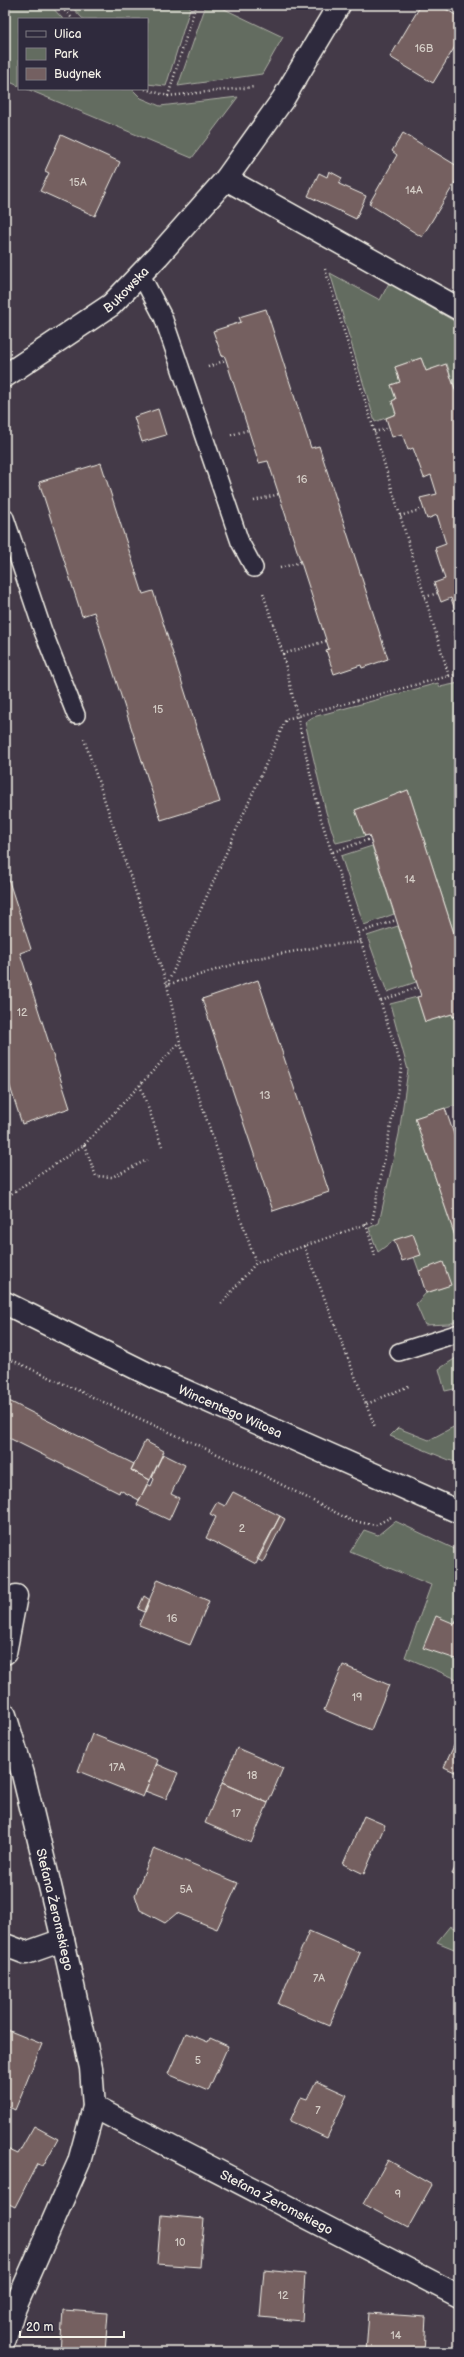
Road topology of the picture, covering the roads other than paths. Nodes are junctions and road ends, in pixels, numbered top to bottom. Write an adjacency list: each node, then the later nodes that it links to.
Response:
1 (339, 5): 2 (street, Bukowska)
2 (226, 180): 3 (street, Bukowska); 4 (street)
3 (141, 275): 5 (street, Bukowska); 7 (lane)
4 (459, 310)
5 (5, 376)
6 (5, 518): 8 (lane)
7 (254, 568)
8 (76, 715)
9 (5, 1303): 12 (street, Wincentego Witosa)
10 (459, 1333): 11 (lane)
11 (399, 1352)
12 (459, 1512)
13 (16, 1596): 14 (street)
14 (5, 1653)
15 (5, 1715): 16 (street, Stefana Żeromskiego)
16 (63, 1940): 17 (street); 18 (street, Stefana Żeromskiego)
17 (5, 1945)
18 (94, 2107): 19 (street, Stefana Żeromskiego); 20 (street, Stefana Żeromskiego)
19 (459, 2296)
20 (5, 2339)

